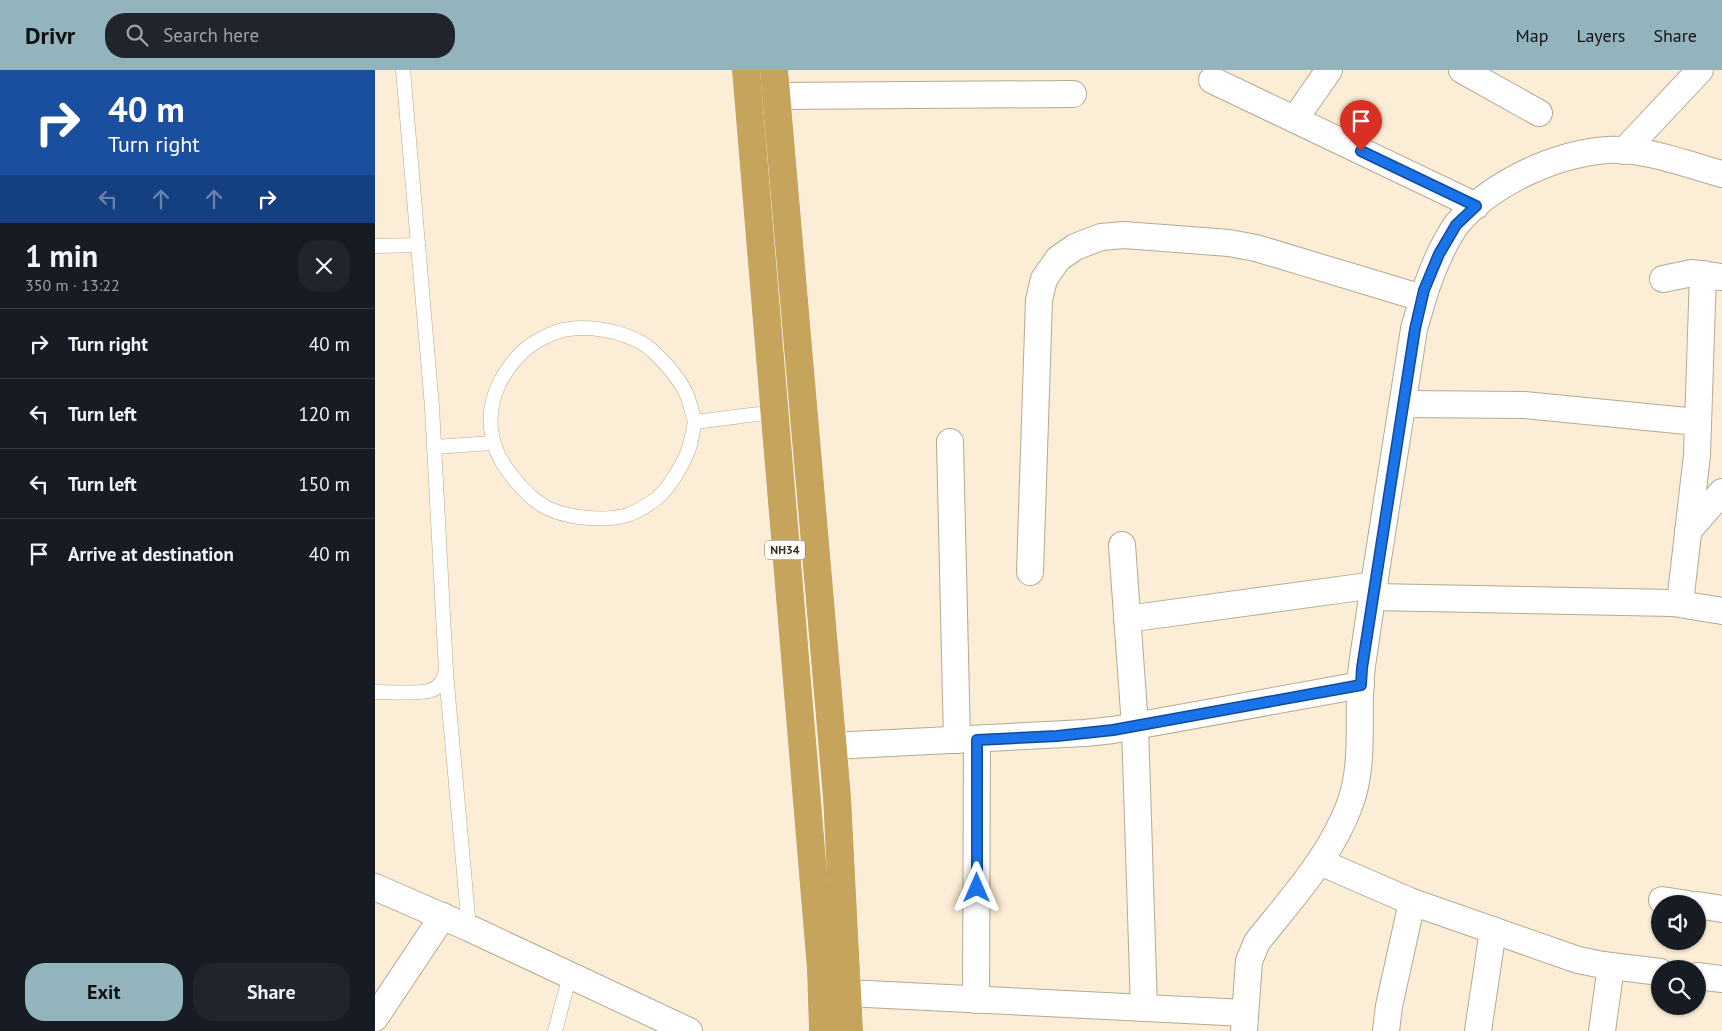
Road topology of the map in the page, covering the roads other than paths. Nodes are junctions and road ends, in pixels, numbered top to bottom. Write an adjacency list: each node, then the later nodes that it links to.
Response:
1 (403, 70): 14 (lane)
2 (746, 70): 20 (highway, NH34)
3 (1329, 70): 10 (street)
4 (1462, 70): 9 (street)
5 (1700, 70): 11 (street)
6 (1212, 80): 10 (street)
7 (775, 83): 8 (street); 39 (highway, NH34)
8 (1073, 94)
9 (1539, 113)
10 (1295, 120): 13 (street)
11 (1624, 151): 12 (street); 13 (street)
12 (1722, 174)
13 (1476, 206): 18 (street)
14 (418, 245): 15 (lane); 25 (lane)
15 (375, 246)
16 (1713, 275): 17 (street); 22 (street)
17 (1663, 279)
18 (1422, 298): 19 (street); 29 (street)
19 (1403, 404): 22 (street); 30 (street)
20 (774, 412): 21 (lane); 60 (highway, NH34)
21 (695, 422): 24 (lane); 24 (lane)
22 (1697, 422): 27 (street)
23 (950, 442): 38 (street)
24 (492, 443): 25 (lane)
25 (435, 447): 34 (lane)
26 (1722, 492): 27 (street)
27 (1688, 532): 31 (street)
28 (1122, 545): 33 (street)
29 (1030, 572)
30 (1374, 591): 31 (street); 33 (street); 35 (street)
31 (1680, 603): 32 (street)
32 (1722, 611)
33 (1127, 619): 37 (street)
34 (446, 671): 36 (lane); 46 (lane)
35 (1361, 685): 37 (street); 40 (street)
36 (375, 692)
37 (1135, 726): 38 (street); 55 (street)
38 (967, 740): 39 (street); 54 (street)
39 (832, 746): 53 (highway, NH34)
40 (1320, 862): 42 (street); 57 (street)
41 (375, 887): 45 (street)
42 (1413, 902): 47 (street); 62 (street)
43 (1706, 906): 44 (street)
44 (1722, 909)
45 (443, 916): 46 (street); 56 (street)
46 (469, 928): 50 (street)
47 (1493, 930): 48 (street); 63 (street)
48 (1611, 966): 49 (street); 64 (street)
49 (1651, 971)
50 (570, 975): 58 (lane); 59 (street)
51 (1706, 977): 52 (street)
52 (1722, 979)
53 (847, 993): 54 (street); 61 (highway, NH34)
54 (976, 1000): 55 (street)
55 (1154, 1016): 57 (street)
56 (375, 1018)
57 (1245, 1022)
58 (555, 1031)
59 (689, 1031)
60 (823, 1031)
61 (849, 1031)
62 (1386, 1031)
63 (1478, 1031)
64 (1602, 1031)

